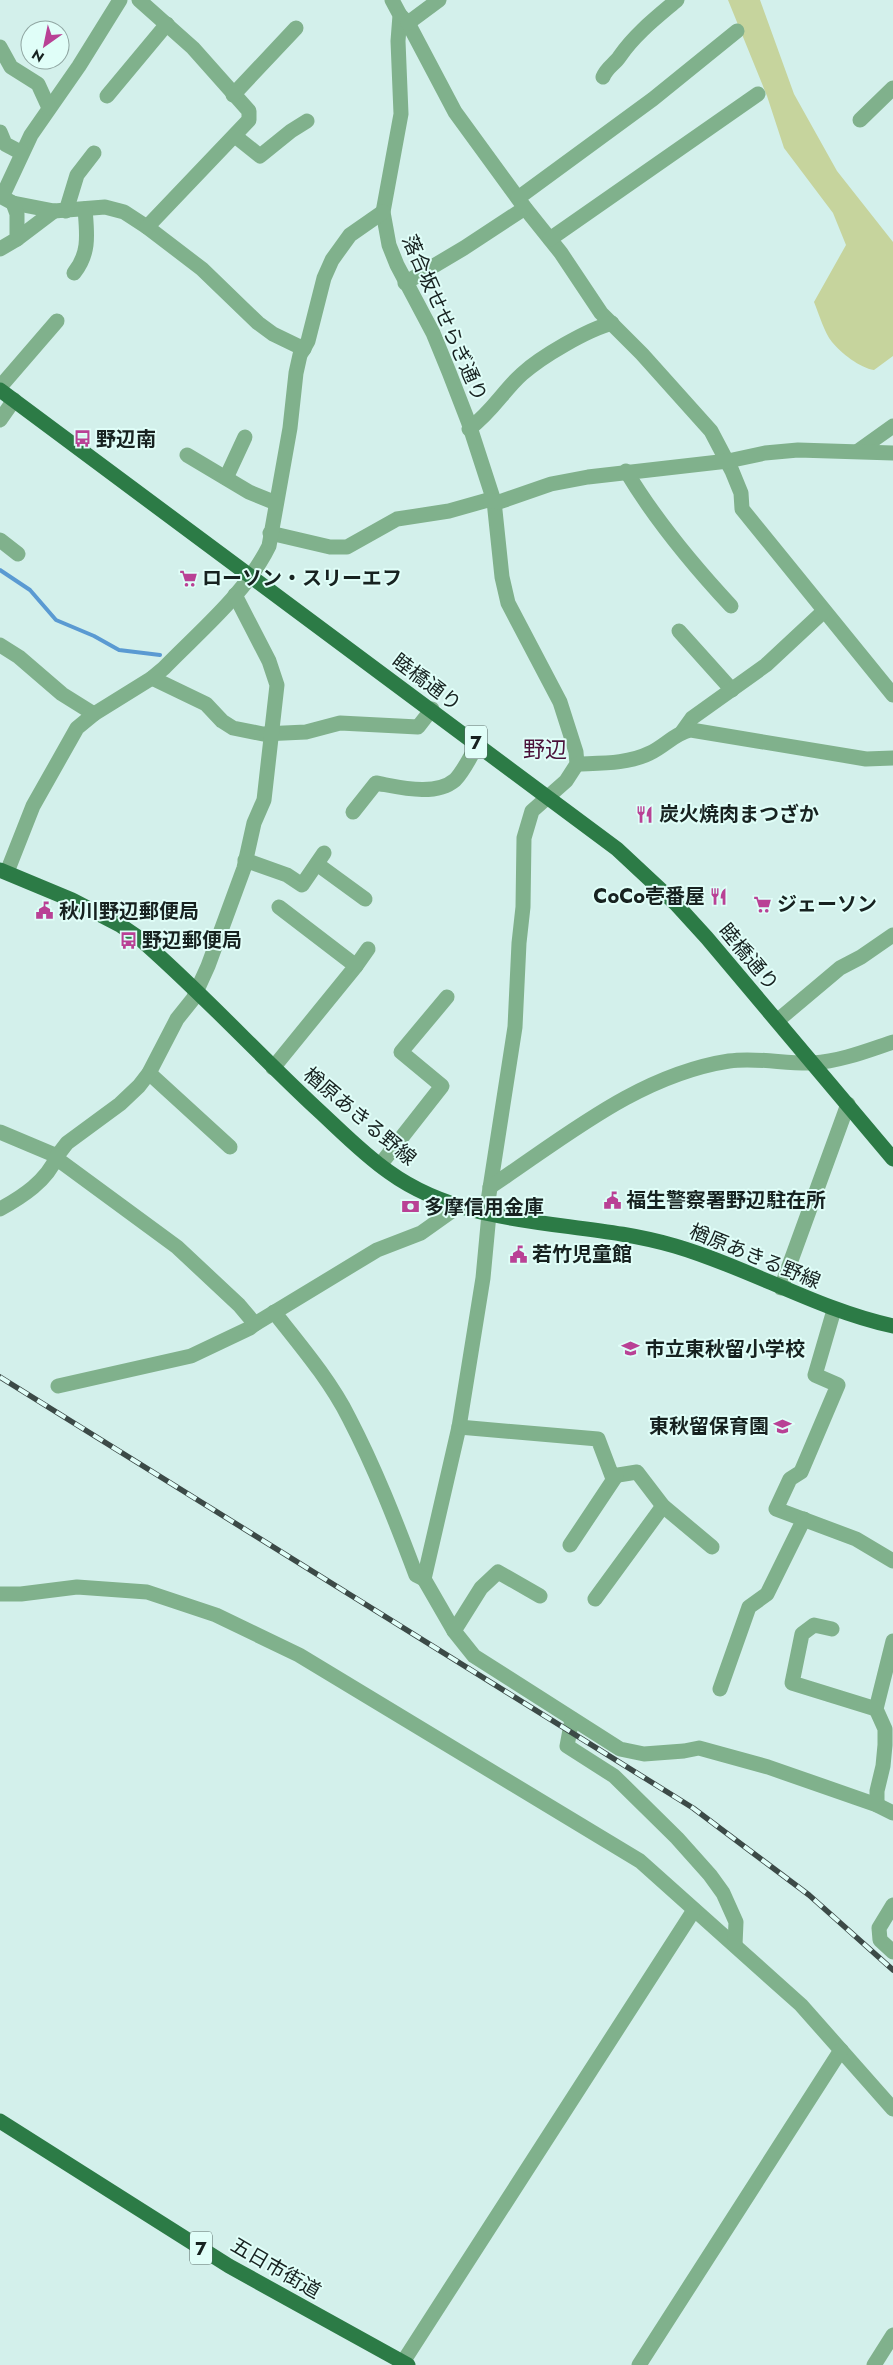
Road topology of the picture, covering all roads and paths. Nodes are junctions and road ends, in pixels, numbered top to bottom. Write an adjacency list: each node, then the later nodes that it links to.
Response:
1 (120, 0): 16 (street)
2 (139, 0): 7 (street)
3 (392, 0): 6 (street)
4 (439, 0): 6 (street)
5 (677, 0): 11 (street)
6 (404, 19): 24 (street); 27 (street, 落合坂せせらぎ通り)
7 (168, 24): 13 (street); 15 (street)
8 (296, 28): 13 (street)
9 (737, 31): 24 (street)
10 (0, 47): 16 (street)
11 (603, 77)
12 (893, 88): 17 (street)
13 (233, 94): 20 (street)
14 (758, 94): 30 (street)
15 (107, 96)
16 (49, 108): 21 (street)
17 (860, 120)
18 (307, 121): 20 (street)
19 (0, 132): 21 (street)
20 (235, 136): 28 (street)
21 (22, 153): 23 (street)
22 (94, 153): 26 (street)
23 (5, 199): 26 (street); 29 (street)
24 (522, 203): 30 (street); 33 (street)
25 (85, 209): 26 (street); 28 (street); 32 (street)
26 (60, 211): 29 (street)
27 (383, 212): 33 (street, 落合坂せせらぎ通り); 36 (street)
28 (147, 227): 36 (street)
29 (16, 239): 31 (street)
30 (550, 239): 35 (street)
31 (0, 249)
32 (74, 273)
33 (405, 283): 41 (street, 落合坂せせらぎ通り)
34 (57, 321): 37 (street)
35 (612, 323): 41 (street); 47 (street)
36 (304, 349): 52 (street)
37 (0, 389): 38 (main road, 睦橋通り / 7)
38 (14, 400): 39 (street); 56 (main road, 睦橋通り / 7)
39 (0, 420)
40 (893, 426): 44 (street)
41 (470, 428): 51 (street, 落合坂せせらぎ通り)
42 (245, 437): 50 (street)
43 (798, 450): 44 (street); 47 (street); 48 (street)
44 (858, 451): 45 (street)
45 (893, 453)
46 (187, 454): 50 (street)
47 (728, 461): 49 (street); 59 (street)
48 (893, 462)
49 (626, 471): 51 (street); 58 (street)
50 (226, 478): 52 (street)
51 (494, 501): 53 (street); 71 (street, 落合坂せせらぎ通り)
52 (276, 503): 53 (street)
53 (270, 533): 56 (street)
54 (0, 540): 55 (street)
55 (18, 554)
56 (252, 577): 57 (street); 65 (main road, 睦橋通り / 7)
57 (235, 594): 62 (street); 68 (street)
58 (730, 606)
59 (824, 611): 63 (street); 64 (street)
60 (679, 631): 63 (street)
61 (0, 646): 66 (street)
62 (152, 678): 66 (street); 68 (street)
63 (732, 690): 67 (street)
64 (893, 695)
65 (432, 709): 68 (street); 69 (main road, 睦橋通り / 7)
66 (94, 714): 75 (street)
67 (682, 732): 70 (street); 71 (street)
68 (272, 734): 74 (street)
69 (478, 744): 72 (main road, 睦橋通り / 7); 73 (street)
70 (893, 758)
71 (577, 764): 72 (street)
72 (549, 797): 83 (main road, 睦橋通り / 7); 94 (street)
73 (353, 812)
74 (246, 860): 76 (street); 81 (street)
75 (4, 871): 81 (main road, 楢原あきる野線)
76 (365, 899)
77 (279, 907): 80 (street)
78 (893, 935): 83 (street)
79 (368, 949): 80 (street)
80 (356, 966): 86 (street)
81 (196, 991): 86 (main road, 楢原あきる野線); 87 (street)
82 (447, 998): 93 (street)
83 (777, 1021): 85 (main road, 睦橋通り / 7)
84 (893, 1042): 85 (street)
85 (812, 1063): 88 (main road, 睦橋通り / 7); 94 (street)
86 (273, 1068): 93 (main road, 楢原あきる野線)
87 (149, 1073): 90 (street); 91 (street)
88 (848, 1104): 92 (main road, 睦橋通り / 7); 98 (street)
89 (0, 1132): 91 (street)
90 (230, 1147)
91 (57, 1156): 96 (street); 101 (street)
92 (893, 1158)
93 (380, 1165): 95 (main road, 楢原あきる野線)
94 (490, 1187): 97 (street)
95 (459, 1206): 97 (main road, 楢原あきる野線); 100 (street)
96 (0, 1209)
97 (489, 1214): 98 (main road, 楢原あきる野線); 104 (street)
98 (781, 1288): 99 (main road, 楢原あきる野線)
99 (834, 1310): 102 (main road, 楢原あきる野線); 107 (street)
100 (274, 1312): 101 (street); 111 (street)
101 (255, 1324): 103 (street)
102 (893, 1326)
103 (58, 1386)
104 (459, 1428): 105 (street); 111 (street)
105 (616, 1476): 106 (street); 108 (street)
106 (662, 1506): 109 (street); 114 (street)
107 (804, 1519): 110 (street); 118 (street)
108 (570, 1545)
109 (712, 1547)
110 (893, 1561)
111 (424, 1578): 116 (street)
112 (0, 1594): 124 (street)
113 (540, 1596): 116 (street)
114 (595, 1599)
115 (832, 1629): 119 (street)
116 (454, 1631): 120 (street)
117 (893, 1640): 119 (street)
118 (720, 1689)
119 (876, 1709): 121 (street)
120 (572, 1719): 121 (street); 125 (street)
121 (877, 1805): 122 (street)
122 (893, 1813)
123 (893, 1904): 126 (street)
124 (694, 1910): 125 (street); 131 (street)
125 (735, 1945): 127 (street)
126 (893, 1952)
127 (841, 2050): 128 (street); 132 (street)
128 (893, 2109)
129 (0, 2121): 131 (main road, 五日市街道 / 7)
130 (893, 2335): 133 (street)
131 (404, 2364)
132 (639, 2365)
133 (874, 2365)

